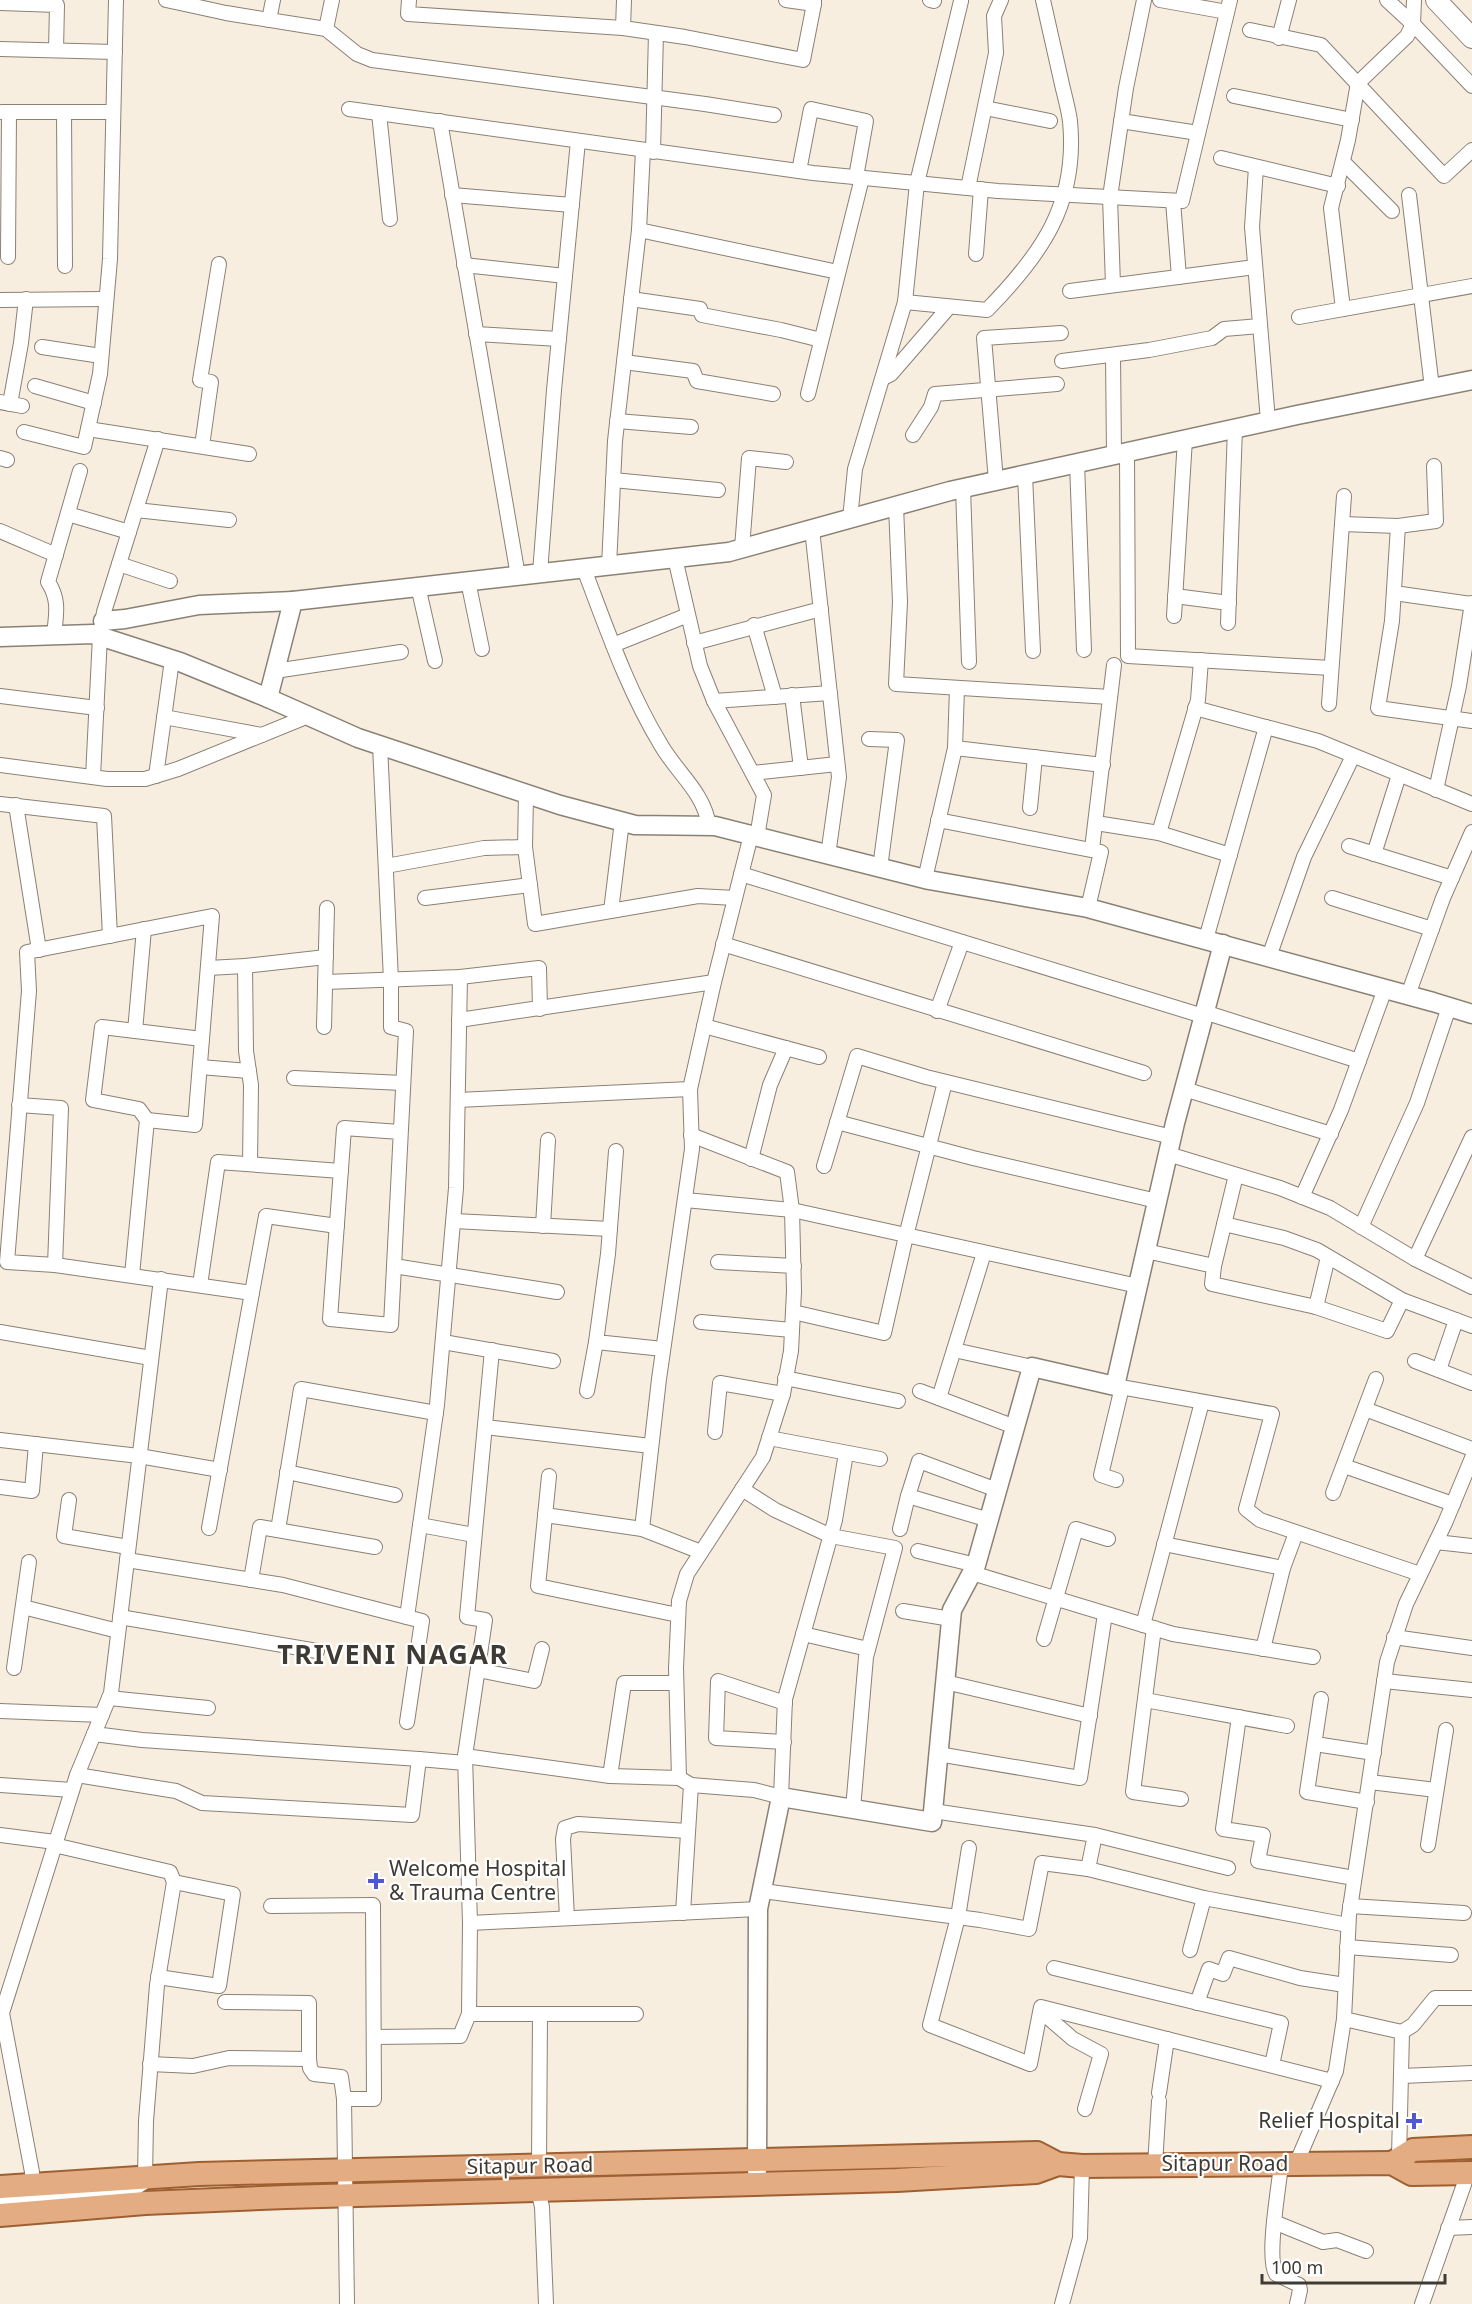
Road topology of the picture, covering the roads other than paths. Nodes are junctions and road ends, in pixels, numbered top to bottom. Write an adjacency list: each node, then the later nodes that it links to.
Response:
1 (116, 0): 32 (street)
2 (166, 0): 22 (street)
3 (273, 0): 22 (street)
4 (332, 0): 25 (street)
5 (409, 0): 24 (street)
6 (624, 0): 24 (street)
7 (786, 0): 19 (street)
8 (930, 0): 17 (street)
9 (1000, 0): 38 (street)
10 (1043, 0): 62 (street)
11 (1144, 0): 47 (street)
12 (1160, 0): 21 (street)
13 (1289, 0): 28 (street)
14 (1387, 0): 23 (street)
15 (1414, 0): 23 (street)
16 (1436, 0): 29 (main road)
17 (934, 1)
18 (961, 1): 58 (street)
19 (814, 2): 27 (street)
20 (0, 3): 31 (street)
21 (1229, 6): 48 (street)
22 (269, 20): 25 (street)
23 (1413, 24): 33 (street); 34 (street)
24 (623, 28): 27 (street)
25 (326, 29): 36 (street)
26 (1250, 30): 28 (street)
27 (656, 33): 36 (street)
28 (1279, 38): 33 (street)
29 (1472, 38)
30 (0, 49): 31 (street)
31 (56, 50): 32 (street)
32 (115, 52): 39 (street)
33 (1358, 83): 44 (street); 50 (street)
34 (1472, 86)
35 (1234, 96): 44 (street)
36 (654, 98): 43 (street); 51 (street)
37 (349, 108): 42 (street)
38 (984, 108): 46 (street); 60 (street)
39 (112, 111): 41 (street); 83 (street)
40 (5, 112): 41 (street); 55 (street)
41 (64, 112): 74 (street)
42 (379, 113): 45 (street); 68 (street)
43 (774, 115)
44 (1352, 120): 53 (street)
45 (440, 121): 49 (street); 61 (street)
46 (1050, 121)
47 (1121, 121): 48 (street); 64 (street)
48 (1198, 133): 65 (street)
49 (578, 141): 51 (street); 66 (street)
50 (1472, 150)
51 (648, 151): 56 (street); 69 (street)
52 (1221, 158): 54 (street)
53 (1343, 162): 59 (street); 67 (street)
54 (1256, 166): 59 (street); 75 (street)
55 (5, 170): 71 (street)
56 (799, 171): 57 (street); 57 (street)
57 (859, 177): 58 (street); 76 (street)
58 (917, 183): 60 (street); 87 (street)
59 (1338, 186): 89 (street)
60 (974, 189): 62 (street); 70 (street)
61 (452, 195): 66 (street); 73 (street)
62 (1065, 195): 64 (street); 88 (street)
63 (1409, 195): 82 (street)
64 (1110, 197): 65 (street); 79 (street)
65 (1173, 201): 78 (street)
66 (572, 205): 77 (street)
67 (1392, 211)
68 (390, 219)
69 (639, 230): 76 (street); 84 (street)
70 (976, 254)
71 (8, 257)
72 (219, 264): 120 (street)
73 (464, 264): 77 (street); 93 (street)
74 (65, 266)
75 (1255, 267): 78 (street); 91 (street)
76 (838, 272): 95 (street)
77 (565, 276): 94 (street)
78 (1179, 277): 79 (street)
79 (1113, 285): 81 (street)
80 (1472, 286): 82 (street)
81 (1070, 291)
82 (1421, 295): 89 (street); 105 (street)
83 (106, 299): 86 (street); 98 (street)
84 (631, 299): 95 (street); 100 (street)
85 (0, 300): 86 (street)
86 (26, 300): 110 (street)
87 (905, 302): 88 (street); 101 (street)
88 (950, 307): 101 (street)
89 (1343, 309): 90 (street)
90 (1299, 317)
91 (1260, 326): 97 (street); 112 (street)
92 (1061, 333): 106 (street)
93 (476, 334): 94 (street); 150 (street)
94 (559, 339): 149 (street)
95 (821, 340): 108 (street)
96 (42, 347): 98 (street)
97 (1113, 354): 99 (street); 122 (street)
98 (102, 356): 109 (street)
99 (1062, 361)
100 (624, 362): 107 (street); 111 (street)
101 (883, 378): 136 (street)
102 (1472, 380): 105 (street)
103 (1057, 384): 106 (street)
104 (35, 386): 109 (street)
105 (1432, 388): 112 (street)
106 (988, 390): 117 (street); 129 (street)
107 (773, 394)
108 (808, 394)
109 (94, 403): 115 (street)
110 (10, 404)
111 (617, 421): 113 (street); 128 (street)
112 (1268, 421): 114 (street)
113 (691, 427)
114 (1235, 428): 119 (street); 157 (street)
115 (88, 429): 116 (street); 118 (street)
116 (24, 432)
117 (914, 435)
118 (158, 439): 120 (street); 134 (street)
119 (1185, 439): 122 (street); 155 (street)
120 (202, 446): 121 (street)
121 (249, 454)
122 (1120, 454): 124 (street); 174 (street)
123 (786, 462): 143 (street)
124 (1077, 463): 127 (street); 170 (street)
125 (1434, 466): 139 (street)
126 (80, 471): 135 (street)
127 (1025, 475): 129 (street); 171 (street)
128 (613, 480): 131 (street); 147 (street)
129 (996, 481): 130 (street)
130 (963, 488): 133 (street); 176 (street)
131 (718, 490)
132 (1344, 496): 138 (street)
133 (896, 506): 136 (street); 180 (street)
134 (136, 510): 137 (street); 142 (street)
135 (68, 514): 142 (street); 144 (street)
136 (850, 519): 140 (street)
137 (229, 520)
138 (1342, 524): 139 (street); 178 (street)
139 (1398, 526): 154 (street)
140 (812, 529): 143 (street); 159 (street)
141 (0, 531): 144 (street)
142 (129, 532): 146 (street)
143 (742, 548): 145 (street)
144 (56, 555): 165 (street)
145 (675, 558): 147 (street); 160 (street)
146 (119, 564): 151 (street); 164 (street)
147 (609, 566): 148 (street)
148 (584, 568): 149 (street); 168 (street)
149 (540, 573): 150 (street)
150 (518, 576): 152 (street)
151 (170, 581)
152 (468, 581): 153 (street); 169 (street)
153 (418, 586): 156 (street); 175 (street)
154 (1394, 593): 158 (street); 193 (street)
155 (1175, 596): 157 (street); 161 (street)
156 (293, 601): 164 (street); 179 (street)
157 (1229, 603): 162 (street)
158 (1472, 603): 193 (street)
159 (820, 609): 163 (street); 181 (street)
160 (687, 615): 167 (street); 168 (street)
161 (1174, 616)
162 (1228, 622)
163 (754, 625): 167 (street); 184 (street)
164 (102, 628): 165 (street); 173 (street); 189 (street)
165 (54, 635): 166 (street)
166 (0, 637)
167 (694, 644): 187 (street)
168 (613, 645): 219 (street)
169 (483, 649)
170 (1084, 650)
171 (1033, 651)
172 (401, 652): 179 (street)
173 (172, 660): 186 (street); 192 (street)
174 (1201, 660): 178 (street); 190 (street)
175 (435, 662)
176 (969, 662)
177 (1114, 665): 185 (street)
178 (1331, 669): 188 (street)
179 (275, 671): 186 (street)
180 (957, 688): 185 (street); 199 (street)
181 (830, 693): 182 (street); 202 (street)
182 (792, 695): 184 (street); 205 (street)
183 (0, 696): 189 (street)
184 (775, 696): 187 (street)
185 (1110, 697): 204 (street)
186 (268, 698): 191 (street)
187 (714, 700): 206 (street)
188 (1329, 704)
189 (97, 708): 209 (street)
190 (1195, 708): 195 (street); 221 (street)
191 (303, 713): 196 (street); 198 (street)
192 (164, 717): 196 (street); 208 (street)
193 (1452, 718): 194 (street); 210 (street)
194 (1472, 721)
195 (1266, 727): 200 (street); 228 (street)
196 (262, 735): 208 (street)
197 (869, 739): 230 (street)
198 (380, 745): 211 (street); 229 (street)
199 (955, 748): 201 (street); 216 (street)
200 (1353, 756): 207 (street); 249 (street)
201 (1035, 757): 204 (street); 215 (street)
202 (837, 764): 205 (street); 227 (street)
203 (0, 765): 209 (street)
204 (1103, 765): 218 (street)
205 (801, 768): 206 (street)
206 (753, 773): 222 (street)
207 (1398, 775): 210 (street); 226 (street)
208 (156, 776): 209 (street)
209 (93, 777)
210 (1436, 790): 213 (street)
211 (526, 794): 217 (street); 224 (street)
212 (0, 804): 214 (street)
213 (1472, 804)
214 (16, 805): 243 (street); 247 (street)
215 (1030, 808)
216 (938, 820): 225 (street); 233 (street)
217 (622, 821): 219 (street); 240 (street)
218 (1096, 823): 221 (street); 225 (street)
219 (709, 826): 222 (street)
220 (1472, 832): 232 (street)
221 (1159, 833): 228 (street)
222 (754, 836): 227 (street); 231 (street)
223 (1349, 846): 226 (street)
224 (525, 847): 229 (street); 234 (street)
225 (1092, 849): 239 (street)
226 (1374, 854): 232 (street)
227 (828, 855): 230 (street)
228 (1230, 855): 245 (street)
229 (386, 866): 253 (street)
230 (880, 868): 233 (street)
231 (741, 874): 236 (street); 244 (street)
232 (1452, 878): 242 (street)
233 (925, 879): 239 (street)
234 (530, 885): 235 (street); 240 (street)
235 (425, 898)
236 (735, 898): 240 (street); 246 (street)
237 (1332, 898): 242 (street)
238 (327, 908): 248 (street)
239 (1088, 908): 245 (street)
240 (611, 911)
241 (144, 929): 243 (street); 251 (street); 266 (street)
242 (1432, 929): 257 (street)
243 (110, 936): 247 (street)
244 (962, 942): 260 (street); 261 (street)
245 (1214, 942): 249 (street); 261 (street)
246 (723, 944): 255 (street); 260 (street)
247 (39, 950): 280 (street)
248 (326, 957): 250 (street); 254 (street)
249 (1269, 957): 256 (street)
250 (245, 966): 251 (street); 272 (street)
251 (208, 968): 267 (street)
252 (460, 977): 253 (street); 259 (street); 263 (street)
253 (391, 980): 254 (street); 276 (street)
254 (325, 982): 265 (street)
255 (714, 982): 259 (street); 264 (street)
256 (1385, 989): 257 (street); 270 (street)
257 (1408, 995): 258 (street)
258 (1449, 1007): 262 (street); 304 (street)
259 (540, 1009): 263 (street)
260 (937, 1011): 273 (street)
261 (1204, 1014): 270 (street); 278 (street)
262 (1472, 1014)
263 (459, 1020): 279 (street)
264 (704, 1026): 268 (street); 277 (street)
265 (324, 1027)
266 (135, 1031): 267 (street); 281 (street)
267 (202, 1039): 271 (street)
268 (786, 1048): 269 (street); 291 (street)
269 (819, 1057)
270 (1359, 1061): 284 (street)
271 (200, 1067): 272 (street); 281 (street)
272 (249, 1071): 292 (street)
273 (1144, 1073)
274 (294, 1078): 276 (street)
275 (945, 1082): 282 (street); 288 (street); 289 (street)
276 (403, 1083): 283 (street)
277 (690, 1089): 279 (street); 285 (street)
278 (1184, 1089): 284 (street); 289 (street)
279 (458, 1100): 300 (street)
280 (19, 1105): 312 (street); 312 (street)
281 (147, 1120): 316 (street)
282 (837, 1122): 288 (street); 293 (street)
283 (400, 1132): 294 (street); 313 (street)
284 (1331, 1134): 296 (street)
285 (691, 1135): 291 (street); 297 (street)
286 (1472, 1137): 310 (street)
287 (548, 1140): 303 (street)
288 (929, 1146): 298 (street); 306 (street)
289 (1170, 1146): 295 (street); 298 (street)
290 (616, 1151): 305 (street)
291 (752, 1159): 299 (street)
292 (250, 1164): 294 (street); 319 (street)
293 (824, 1166)
294 (341, 1171): 302 (street)
295 (1236, 1175): 296 (street); 301 (street)
296 (1302, 1197): 304 (street)
297 (685, 1200): 299 (street); 334 (street)
298 (1157, 1201): 307 (street)
299 (792, 1210): 306 (street); 314 (street)
300 (454, 1221): 303 (street); 317 (street)
301 (1224, 1224): 309 (street); 315 (street)
302 (337, 1226): 313 (street); 323 (street)
303 (543, 1226): 305 (street)
304 (1361, 1227): 310 (street)
305 (610, 1230): 332 (street)
306 (906, 1236): 308 (street); 326 (street)
307 (1146, 1251): 315 (street); 320 (street)
308 (984, 1253): 320 (street); 336 (street)
309 (1328, 1257): 324 (street); 325 (street)
310 (1415, 1259): 321 (street)
311 (718, 1262): 314 (street)
312 (55, 1265): 316 (street)
313 (394, 1266): 317 (street)
314 (795, 1266): 326 (street)
315 (1214, 1266): 325 (street)
316 (132, 1275): 318 (street)
317 (449, 1275): 322 (street); 333 (street)
318 (161, 1279): 319 (street); 337 (street)
319 (200, 1285): 323 (street)
320 (1138, 1286): 345 (street)
321 (1472, 1287)
322 (557, 1292)
323 (252, 1293): 367 (street)
324 (1402, 1300): 325 (street); 327 (street)
325 (1316, 1307)
326 (793, 1312): 330 (street)
327 (1456, 1320): 329 (street); 341 (street)
328 (701, 1322): 330 (street)
329 (1472, 1326)
330 (792, 1330): 342 (street)
331 (0, 1332): 337 (street)
332 (596, 1341): 334 (street); 347 (street)
333 (443, 1342): 335 (street); 353 (street)
334 (663, 1349): 360 (street)
335 (492, 1350): 338 (street); 354 (street)
336 (954, 1350): 340 (street); 349 (street)
337 (151, 1358): 363 (street)
338 (553, 1361)
339 (1415, 1361): 341 (street)
340 (1032, 1367): 345 (street); 355 (street)
341 (1439, 1370): 344 (street)
342 (785, 1378): 348 (street); 350 (street)
343 (1376, 1379): 352 (street)
344 (1472, 1383)
345 (1119, 1387): 351 (street); 370 (street)
346 (920, 1390): 349 (street)
347 (587, 1391)
348 (783, 1394): 356 (street); 357 (street)
349 (939, 1398): 355 (street)
350 (898, 1401)
351 (1202, 1401): 386 (street); 391 (street)
352 (1365, 1409): 361 (street); 366 (street)
353 (436, 1413): 368 (street); 381 (street)
354 (485, 1427): 360 (street); 387 (street)
355 (1015, 1427): 373 (street)
356 (715, 1432)
357 (769, 1438): 362 (street); 372 (street)
358 (0, 1440): 359 (street)
359 (36, 1444): 363 (street); 371 (street)
360 (651, 1446): 383 (street)
361 (1472, 1449)
362 (846, 1453): 365 (street); 388 (street)
363 (139, 1456): 367 (street); 396 (street)
364 (1472, 1458): 378 (street)
365 (880, 1459)
366 (1344, 1466): 374 (street); 378 (street)
367 (220, 1470): 382 (street)
368 (287, 1472): 375 (street); 385 (street)
369 (549, 1476): 379 (street)
370 (1116, 1480)
371 (0, 1487)
372 (742, 1489): 388 (street); 395 (street)
373 (997, 1491): 376 (street); 380 (street)
374 (1333, 1493)
375 (395, 1495)
376 (908, 1496): 380 (street); 384 (street)
377 (69, 1500): 396 (street)
378 (1453, 1504): 390 (street)
379 (545, 1515): 383 (street); 406 (street)
380 (989, 1520): 399 (street)
381 (420, 1525): 387 (street); 408 (street)
382 (209, 1528)
383 (642, 1529): 395 (street)
384 (900, 1529)
385 (278, 1530): 393 (street); 401 (street)
386 (1296, 1533): 398 (street); 400 (street)
387 (474, 1535): 422 (street)
388 (831, 1536): 412 (street); 417 (street)
389 (1108, 1539): 402 (street)
390 (1436, 1542): 392 (street); 400 (street)
391 (1164, 1544): 398 (street); 410 (street)
392 (1472, 1546)
393 (375, 1547)
394 (918, 1551): 399 (street)
395 (701, 1552): 406 (street)
396 (127, 1553): 401 (street); 407 (street)
397 (29, 1562): 403 (street)
398 (1283, 1568): 418 (street)
399 (974, 1569): 402 (street); 409 (street)
400 (1420, 1574): 413 (street)
401 (251, 1580): 408 (street)
402 (1054, 1598): 405 (street); 414 (street)
403 (23, 1607): 411 (street); 421 (street)
404 (903, 1611): 409 (street)
405 (1105, 1614): 410 (street); 434 (street)
406 (678, 1615): 425 (street)
407 (120, 1617): 411 (street); 419 (street)
408 (407, 1617): 436 (street)
409 (951, 1619): 424 (street)
410 (1149, 1626): 418 (street); 429 (street)
411 (118, 1631): 427 (street)
412 (803, 1634): 417 (street); 430 (street)
413 (1394, 1637): 415 (street); 423 (street)
414 (1044, 1639)
415 (1472, 1648)
416 (542, 1649): 422 (street)
417 (868, 1649): 457 (street)
418 (1263, 1649): 420 (street)
419 (317, 1651)
420 (1312, 1657)
421 (14, 1668)
422 (478, 1670): 445 (street)
423 (1384, 1681): 426 (street); 442 (street)
424 (945, 1682): 434 (street); 443 (street)
425 (676, 1683): 447 (street); 448 (street)
426 (1472, 1690)
427 (109, 1698): 431 (street); 433 (street)
428 (1322, 1699): 441 (street)
429 (1145, 1700): 435 (street); 455 (street)
430 (785, 1703): 440 (street); 440 (street)
431 (208, 1708)
432 (0, 1711): 433 (street)
433 (102, 1715): 439 (street)
434 (1090, 1716): 443 (street)
435 (1239, 1717): 437 (street); 467 (street)
436 (407, 1722)
437 (1287, 1726)
438 (1446, 1730): 453 (street)
439 (94, 1734): 444 (street); 446 (street)
440 (784, 1742): 454 (street)
441 (1315, 1744): 442 (street); 456 (street)
442 (1374, 1753): 449 (street)
443 (938, 1754): 458 (street)
444 (419, 1759): 445 (street); 446 (street)
445 (465, 1759): 447 (street); 478 (street)
446 (77, 1775): 452 (street)
447 (610, 1776): 448 (street)
448 (679, 1778): 451 (street)
449 (1370, 1782): 453 (street); 456 (street)
450 (0, 1785): 452 (street)
451 (691, 1785): 454 (street); 459 (street)
452 (72, 1790): 462 (street)
453 (1436, 1790): 463 (street)
454 (781, 1797): 457 (street); 469 (street)
455 (1181, 1799)
456 (1367, 1802): 467 (street)
457 (853, 1809): 458 (street)
458 (933, 1811): 461 (street)
459 (688, 1831): 474 (street); 477 (street)
460 (0, 1835): 462 (street)
461 (1095, 1835): 465 (street); 466 (street)
462 (55, 1843): 468 (street); 494 (street)
463 (1428, 1845)
464 (969, 1848): 476 (street)
465 (1228, 1868)
466 (1088, 1869): 470 (street); 476 (street)
467 (1354, 1878): 472 (street)
468 (174, 1882): 484 (street); 484 (street)
469 (763, 1891): 473 (street); 476 (street)
470 (1203, 1899): 479 (street); 481 (street)
471 (271, 1906): 496 (street)
472 (1350, 1906): 475 (street); 479 (street)
473 (758, 1910): 474 (street); 507 (street)
474 (683, 1913): 477 (street)
475 (1464, 1913)
476 (958, 1917): 489 (street)
477 (567, 1918): 478 (street)
478 (470, 1923): 490 (street)
479 (1348, 1925): 480 (street)
480 (1347, 1947): 482 (street); 485 (street)
481 (1190, 1950)
482 (1451, 1955)
483 (1054, 1968): 488 (street)
484 (158, 1977): 499 (street)
485 (1345, 1985): 488 (street); 493 (street)
486 (1472, 1998): 495 (street)
487 (225, 2002): 498 (street)
488 (1197, 2003): 500 (street)
489 (1040, 2013): 497 (street); 505 (street)
490 (469, 2014): 491 (street); 496 (street)
491 (540, 2014): 492 (street); 512 (street)
492 (636, 2014)
493 (1344, 2019): 495 (street); 503 (street)
494 (2, 2025): 518 (street)
495 (1402, 2032): 502 (street)
496 (374, 2037): 504 (street)
497 (1167, 2039): 500 (street); 511 (street)
498 (309, 2059): 499 (street); 504 (street)
499 (150, 2064): 516 (street)
500 (1272, 2065): 503 (street)
501 (1472, 2073): 502 (street)
502 (1402, 2076): 508 (street)
503 (1332, 2081): 510 (street)
504 (344, 2099): 514 (street)
505 (1085, 2109)
506 (1472, 2147): 508 (main road, Sitapur Road)
507 (758, 2160): 509 (main road, Sitapur Road); 512 (main road, Sitapur Road); 517 (street)
508 (1395, 2160): 510 (main road, Sitapur Road); 515 (main road, Sitapur Road)
509 (1058, 2164): 513 (main road, Sitapur Road); 517 (main road, Sitapur Road)
510 (1289, 2164): 511 (main road, Sitapur Road); 526 (street)
511 (1155, 2165): 513 (main road, Sitapur Road)
512 (539, 2166): 514 (main road, Sitapur Road)
513 (1082, 2166): 532 (street)
514 (344, 2171): 516 (main road, Sitapur Road); 522 (street)
515 (1470, 2173): 527 (street)
516 (146, 2178): 518 (main road, Sitapur Road); 521 (main road)
517 (757, 2184): 520 (main road, Sitapur Road)
518 (32, 2185): 519 (main road, Sitapur Road)
519 (0, 2187)
520 (538, 2190): 522 (main road, Sitapur Road); 531 (street)
521 (125, 2191): 523 (main road); 524 (main road)
522 (344, 2196): 524 (main road, Sitapur Road); 530 (street)
523 (0, 2200)
524 (145, 2203): 525 (main road, Sitapur Road)
525 (0, 2215)
526 (1274, 2222): 529 (street); 533 (street)
527 (1448, 2228): 528 (street); 534 (street)
528 (1472, 2228)
529 (1366, 2251)
530 (346, 2304)
531 (546, 2304)
532 (1062, 2304)
533 (1297, 2304)
534 (1422, 2304)

